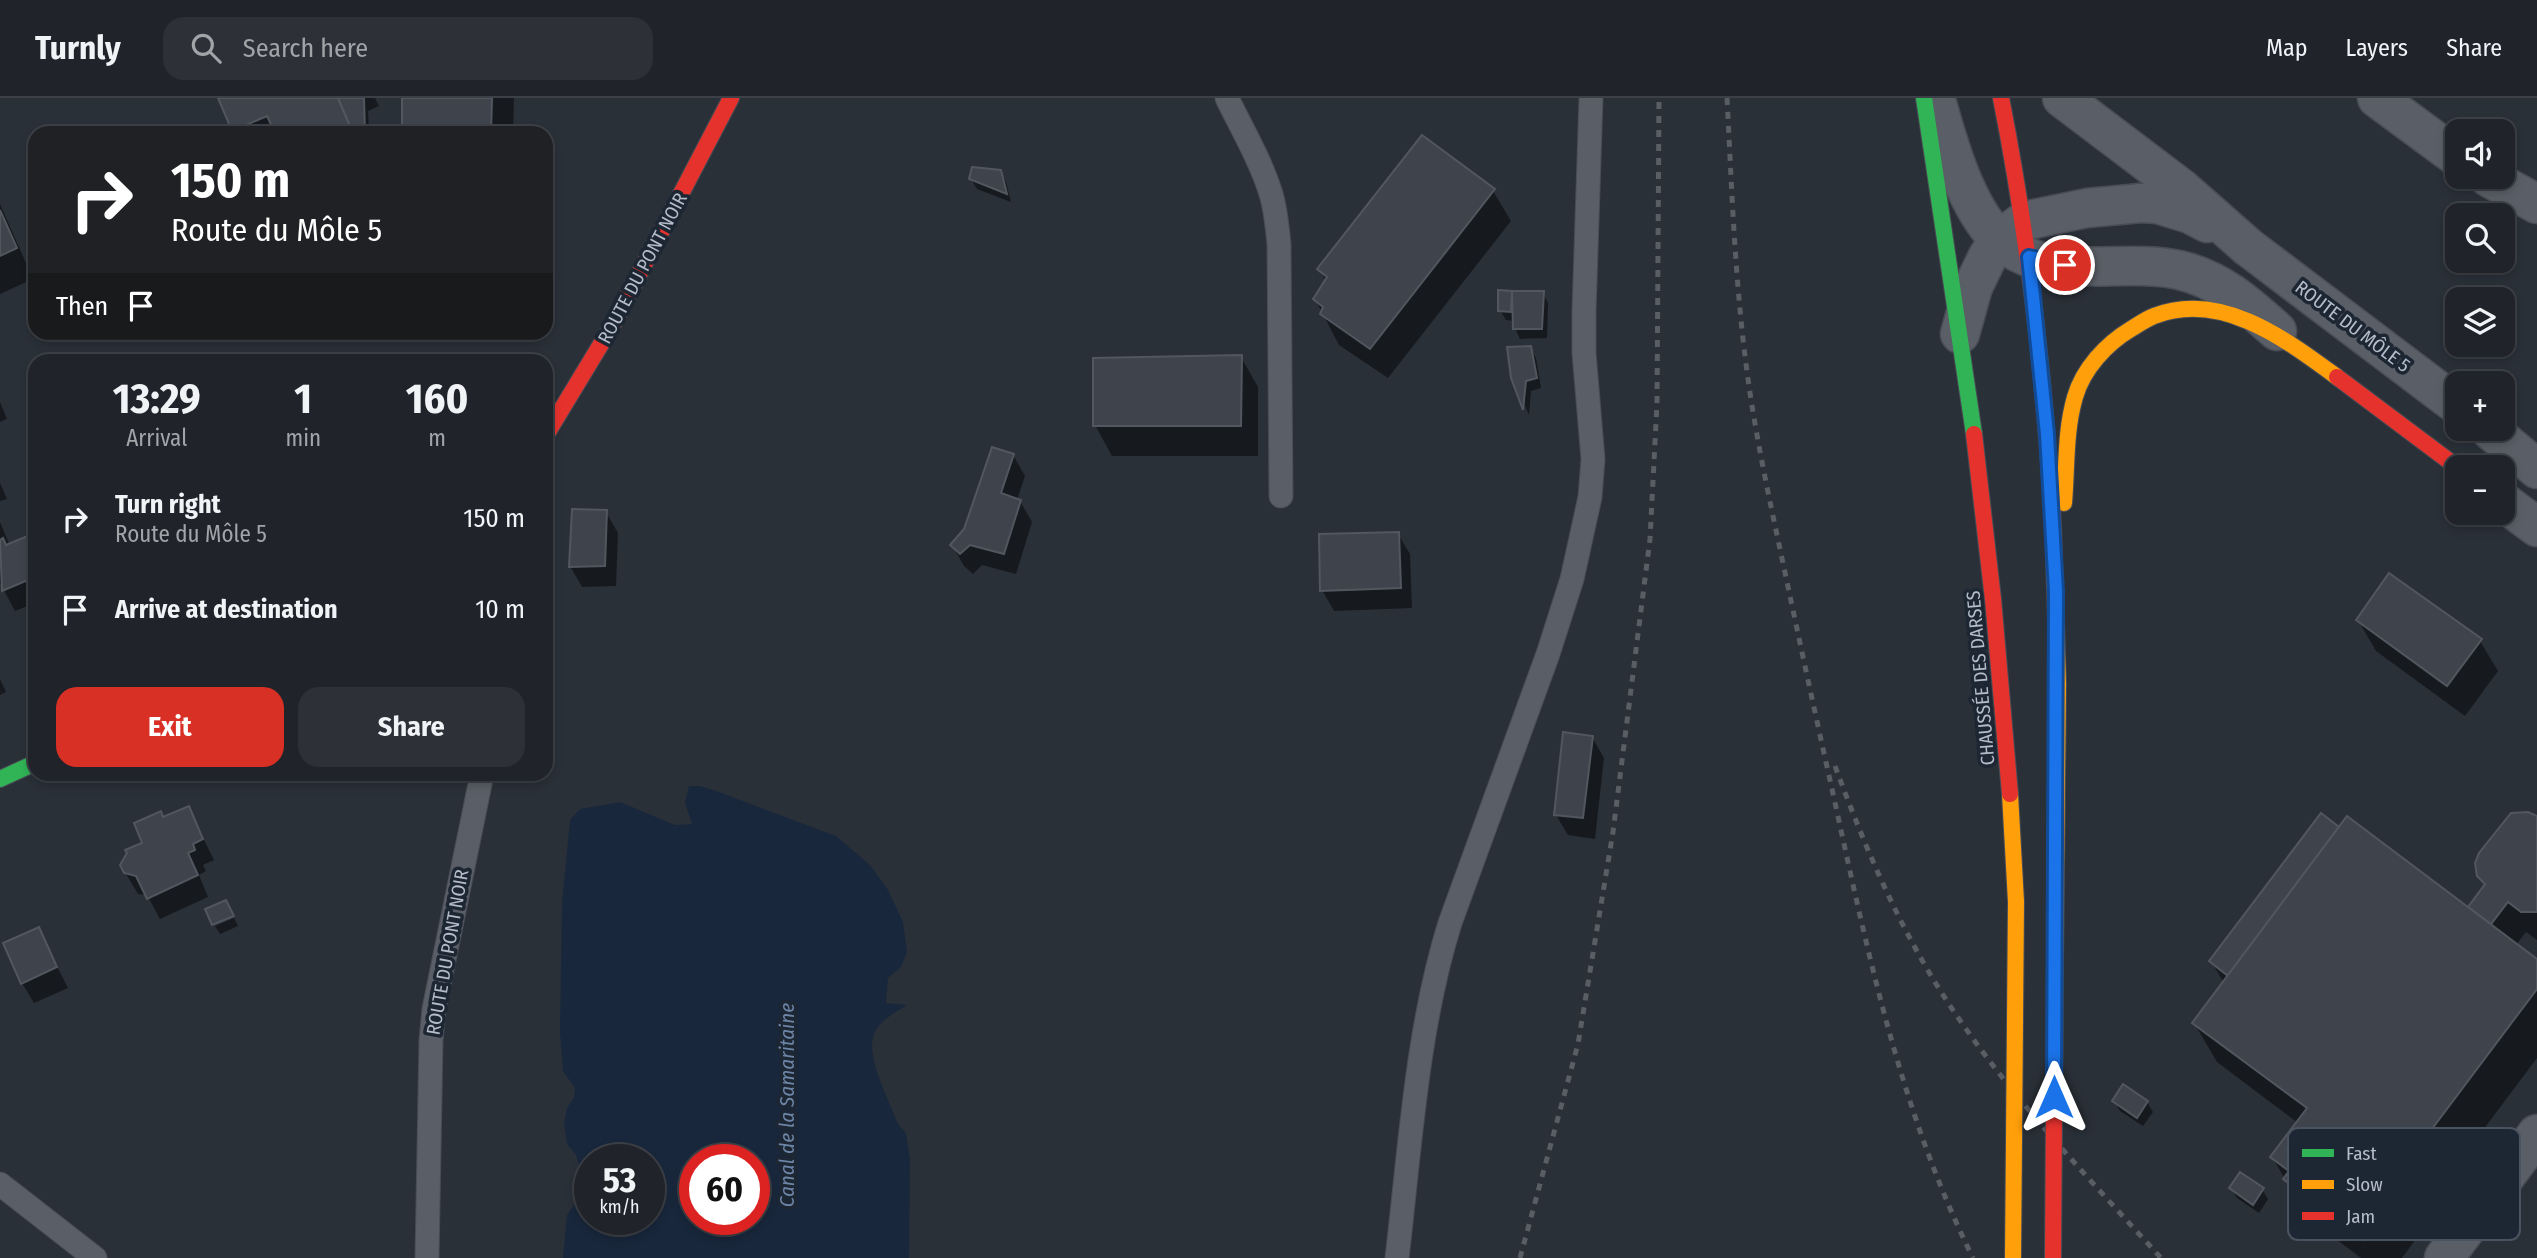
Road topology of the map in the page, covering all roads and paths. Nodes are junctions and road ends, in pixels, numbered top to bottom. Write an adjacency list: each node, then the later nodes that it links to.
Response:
1 (731, 98): 17 (main road, ROUTE DU PONT NOIR)
2 (1227, 98): 21 (lane)
3 (1591, 98): 34 (lane)
4 (1924, 98): 14 (main road, CHAUSSÉE DES DARSES)
5 (1935, 98): 12 (street)
6 (2001, 98): 12 (main road)
7 (2062, 98): 13 (street, ROUTE DU MÔLE 5)
8 (2377, 98): 9 (street)
9 (2445, 148)
10 (2509, 189): 11 (street)
11 (2537, 205)
12 (2018, 239): 13 (street, ROUTE DU MÔLE 5); 14 (street); 15 (street); 24 (main road)
13 (2248, 247): 16 (street, ROUTE DU MÔLE 5)
14 (1960, 334): 35 (main road, CHAUSSÉE DES DARSES, bridge)
15 (2288, 341): 19 (main road); 24 (main road)
16 (2445, 396)
17 (553, 423)
18 (2503, 441): 20 (street)
19 (2445, 458)
20 (2537, 469)
21 (1281, 496)
22 (2515, 511): 23 (street)
23 (2537, 527)
24 (2056, 592): 36 (main road, bridge)
25 (28, 766): 26 (main road)
26 (0, 779)
27 (481, 781): 33 (lane, ROUTE DU PONT NOIR)
28 (2537, 1133): 29 (street)
29 (2520, 1156)
30 (0, 1184): 32 (lane)
31 (2457, 1240): 37 (street)
32 (95, 1258)
33 (427, 1258)
34 (1397, 1258)
35 (2014, 1258)
36 (2053, 1258)
37 (2444, 1258)

